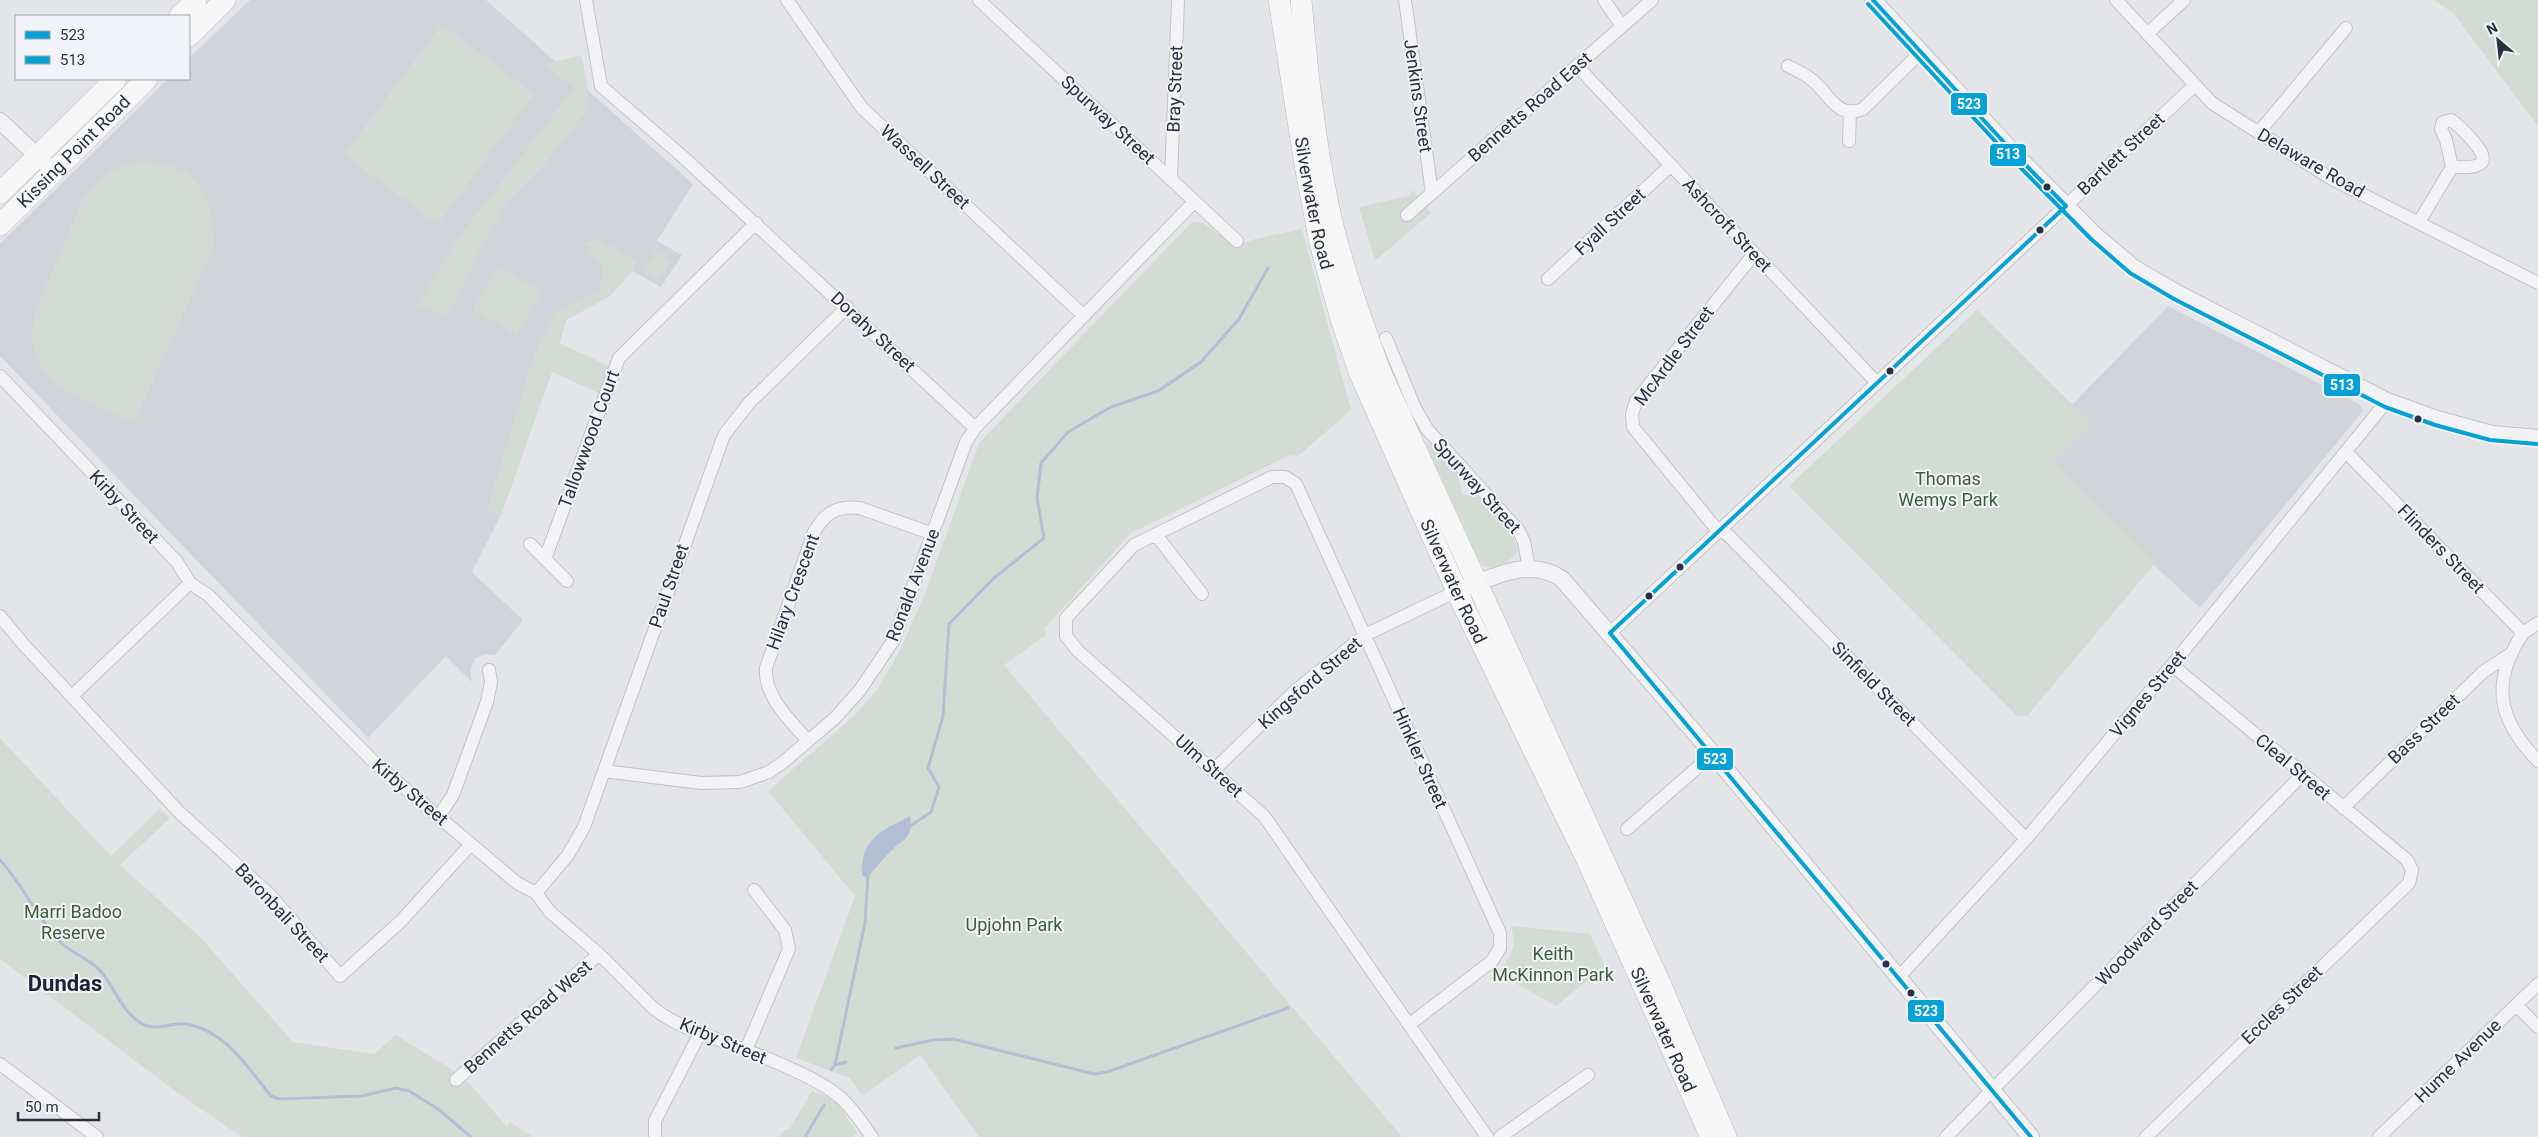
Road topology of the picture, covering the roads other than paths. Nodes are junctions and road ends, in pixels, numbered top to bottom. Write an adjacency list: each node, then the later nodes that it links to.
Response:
1 (196, 0): 15 (main road)
2 (225, 0): 19 (main road)
3 (590, 0): 41 (street, Dorahy Street)
4 (787, 0): 48 (street, Wassell Street)
5 (979, 0): 34 (street, Spurway Street)
6 (1178, 0): 34 (street, Bray Street)
7 (1279, 0): 66 (main road, Silverwater Road)
8 (1300, 0): 65 (main road, Silverwater Road)
9 (1404, 0): 35 (street, Jenkins Street)
10 (1604, 0): 16 (street)
11 (1652, 0): 16 (street, Bennetts Road East)
12 (1873, 0): 20 (street)
13 (2116, 0): 18 (street, Delaware Road)
14 (2184, 0): 18 (street)
15 (181, 15)
16 (1622, 26): 21 (street, Bennetts Road East)
17 (2346, 28): 28 (street)
18 (2147, 34): 25 (street, Delaware Road)
19 (190, 35)
20 (1921, 52): 26 (street); 38 (street)
21 (1577, 66): 31 (street, Ashcroft Street); 35 (street, Bennetts Road East)
22 (1788, 66): 26 (street)
23 (115, 80): 30 (main road, Kissing Point Road)
24 (146, 80): 33 (main road, Kissing Point Road)
25 (2195, 86): 28 (street, Delaware Road); 38 (street, Bartlett Street)
26 (1850, 113): 29 (street)
27 (0, 120): 30 (street)
28 (2258, 132): 40 (street, Delaware Road)
29 (1849, 141)
30 (38, 156): 33 (street); 36 (main road, Kissing Point Road)
31 (1671, 165): 44 (street, Ashcroft Street); 45 (street, Fyall Street)
32 (2452, 167): 40 (street)
33 (54, 172): 42 (main road, Kissing Point Road)
34 (1171, 178): 37 (street, Spurway Street)
35 (1432, 193): 39 (street, Bennetts Road East)
36 (0, 194)
37 (1194, 202): 43 (street, Spurway Street); 48 (street)
38 (2066, 206): 51 (street, Bartlett Street); 52 (street)
39 (1408, 215)
40 (2419, 222): 46 (street, Delaware Road)
41 (756, 224): 47 (street, Dorahy Street); 61 (street, Tallowwood Court)
42 (0, 225)
43 (1237, 241)
44 (1754, 254): 51 (street, Ashcroft Street); 57 (street, McArdle Street)
45 (1548, 279)
46 (2538, 283)
47 (846, 307): 53 (street, Dorahy Street); 81 (street, Paul Street)
48 (1084, 316): 53 (street)
49 (1386, 338): 62 (street, Spurway Street)
50 (0, 376): 64 (street, Kirby Street)
51 (1878, 383): 57 (street, Bartlett Street)
52 (2387, 401): 54 (street); 55 (street, Vignes Street)
53 (974, 428): 58 (street, Ronald Avenue)
54 (2538, 438)
55 (2346, 452): 71 (street, Flinders Street); 74 (street, Vignes Street)
56 (1272, 477): 59 (street, Ulm Street); 72 (street, Hinkler Street)
57 (1721, 530): 70 (street, Bartlett Street); 86 (street, Sinfield Street)
58 (932, 534): 77 (street, Ronald Avenue); 77 (street, Hilary Crescent)
59 (1156, 535): 67 (street); 80 (street, Ulm Street)
60 (530, 544): 61 (street)
61 (545, 559): 63 (street)
62 (1529, 568): 65 (street, Kingsford Street); 70 (street)
63 (567, 580)
64 (190, 583): 76 (street); 84 (street, Kirby Street)
65 (1477, 583): 66 (street, Kingsford Street); 109 (main road, Silverwater Road)
66 (1457, 591): 72 (street, Kingsford Street); 108 (main road, Silverwater Road)
67 (1202, 594)
68 (0, 616): 76 (street, Baronbali Street)
69 (2538, 623): 71 (street)
70 (1610, 633): 78 (street)
71 (2523, 633): 73 (street)
72 (1365, 635): 80 (street, Kingsford Street); 95 (street, Hinkler Street)
73 (2510, 655): 79 (street); 83 (street, Bass Street)
74 (2172, 665): 82 (street, Cleal Street); 86 (street, Vignes Street)
75 (489, 670): 84 (street)
76 (72, 696): 87 (street, Baronbali Street)
77 (808, 741): 81 (street, Ronald Avenue)
78 (1713, 754): 85 (street); 92 (street)
79 (2538, 761)
80 (1214, 770): 95 (street, Ulm Street)
81 (604, 771): 90 (street, Paul Street)
82 (2302, 775): 83 (street, Cleal Street); 102 (street, Woodward Street)
83 (2343, 808): 88 (street, Cleal Street)
84 (439, 816): 87 (street, Kirby Street)
85 (1628, 829)
86 (2026, 839): 92 (street, Vignes Street)
87 (471, 844): 90 (street, Kirby Street)
88 (2412, 870): 112 (street, Eccles Street)
89 (754, 890): 98 (street)
90 (536, 893): 91 (street, Kirby Street)
91 (599, 954): 97 (street, Kirby Street); 101 (street, Bennetts Road West)
92 (1898, 978): 102 (street)
93 (2538, 984): 94 (street, Hume Avenue)
94 (2516, 1005): 96 (street); 113 (street, Hume Avenue)
95 (1410, 1024): 106 (street, Ulm Street)
96 (2538, 1026)
97 (700, 1033): 98 (street, Kirby Street); 104 (street)
98 (746, 1050): 105 (street, Kirby Street)
99 (0, 1064): 103 (street)
100 (1588, 1075): 107 (street)
101 (456, 1080)
102 (1992, 1092): 110 (street, Woodward Street); 111 (street)
103 (97, 1137)
104 (655, 1137)
105 (872, 1137)
106 (1487, 1137)
107 (1500, 1137)
108 (1711, 1137)
109 (1726, 1137)
110 (1946, 1137)
111 (2031, 1137)
112 (2146, 1137)
113 (2379, 1137)

